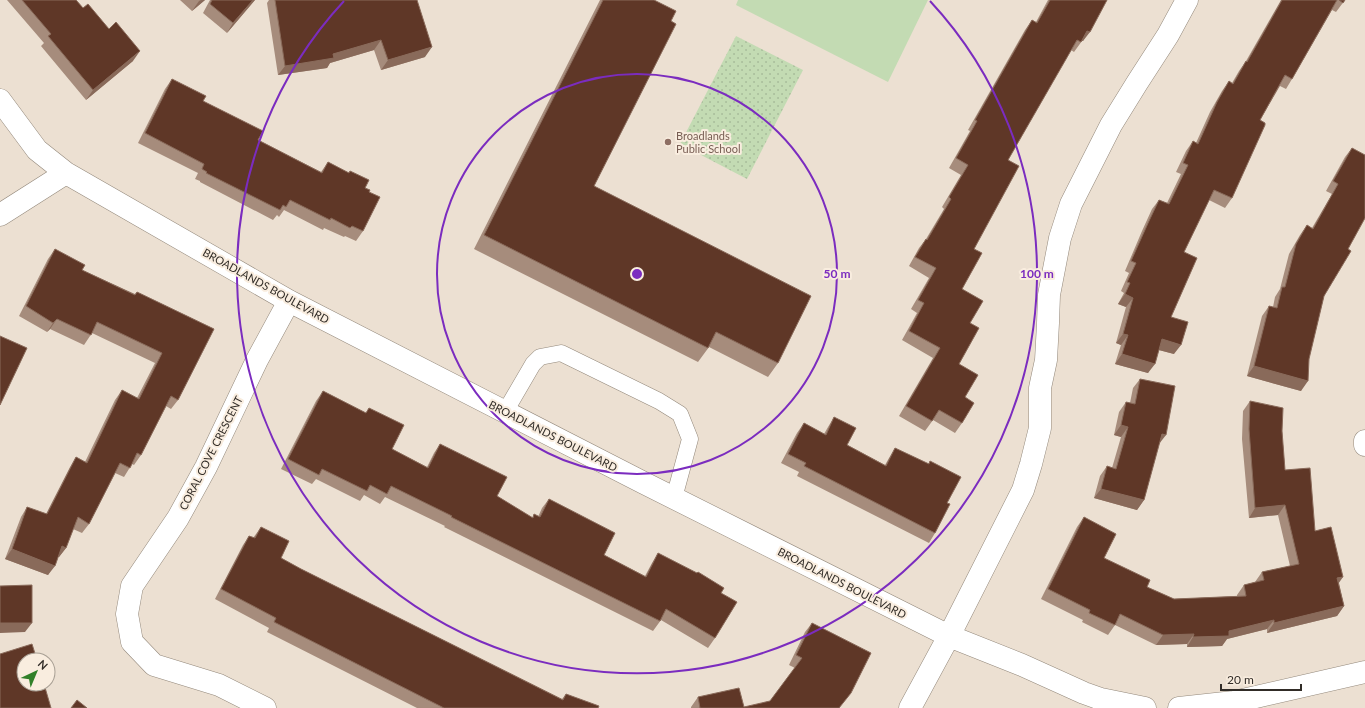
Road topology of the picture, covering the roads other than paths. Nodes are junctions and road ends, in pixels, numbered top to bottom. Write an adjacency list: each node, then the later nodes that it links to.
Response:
1 (1187, 0): 10 (street)
2 (0, 100): 3 (street, BROADLANDS BOULEVARD)
3 (66, 173): 4 (street); 5 (street, BROADLANDS BOULEVARD)
4 (0, 215)
5 (289, 301): 6 (street, BROADLANDS BOULEVARD); 12 (street, CORAL COVE CRESCENT)
6 (505, 412): 9 (street, BROADLANDS BOULEVARD); 9 (lane)
7 (1365, 441): 8 (street)
8 (1365, 445)
9 (674, 498): 10 (street, BROADLANDS BOULEVARD)
10 (948, 636): 13 (street); 14 (street, BROADLANDS BOULEVARD)
11 (1365, 672): 15 (street)
12 (264, 708)
13 (910, 708)
14 (1145, 708)
15 (1179, 708)

